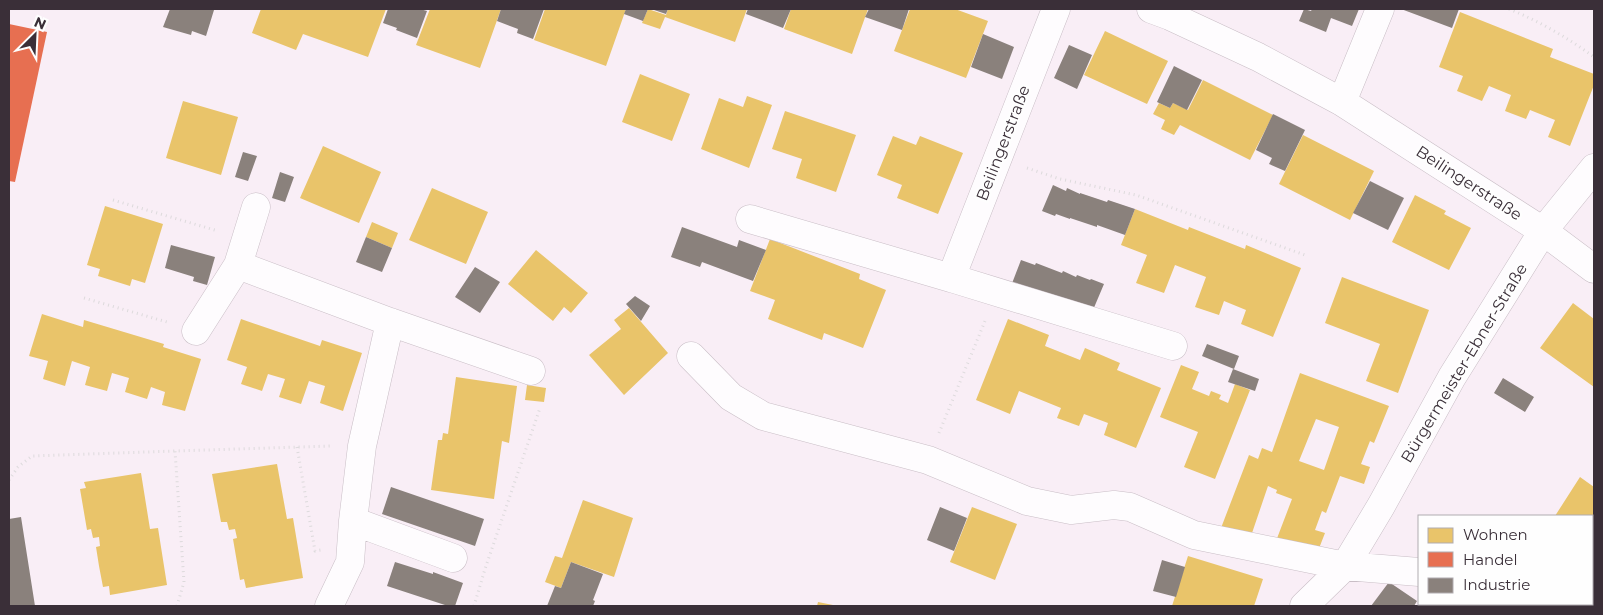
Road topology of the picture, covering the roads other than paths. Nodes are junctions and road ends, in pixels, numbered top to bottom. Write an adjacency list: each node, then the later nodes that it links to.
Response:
1 (1056, 9): 11 (street, Beilingerstraße)
2 (1151, 9): 4 (street, Beilingerstraße)
3 (1380, 9): 4 (street)
4 (1342, 102): 8 (street, Beilingerstraße)
5 (1594, 168): 8 (street, Bürgermeister-Ebner-Straße)
6 (256, 207): 9 (street)
7 (750, 219): 11 (street)
8 (1543, 231): 10 (street, Beilingerstraße); 19 (street, Bürgermeister-Ebner-Straße)
9 (242, 252): 12 (street); 13 (street)
10 (1594, 269)
11 (951, 278): 14 (street)
12 (390, 322): 16 (street); 17 (street)
13 (196, 330)
14 (1173, 346)
15 (691, 356): 19 (street)
16 (531, 371)
17 (352, 533): 18 (street); 21 (street)
18 (453, 558)
19 (1345, 566): 20 (street); 22 (street, Bürgermeister-Ebner-Straße)
20 (1418, 572)
21 (329, 606)
22 (1304, 606)

